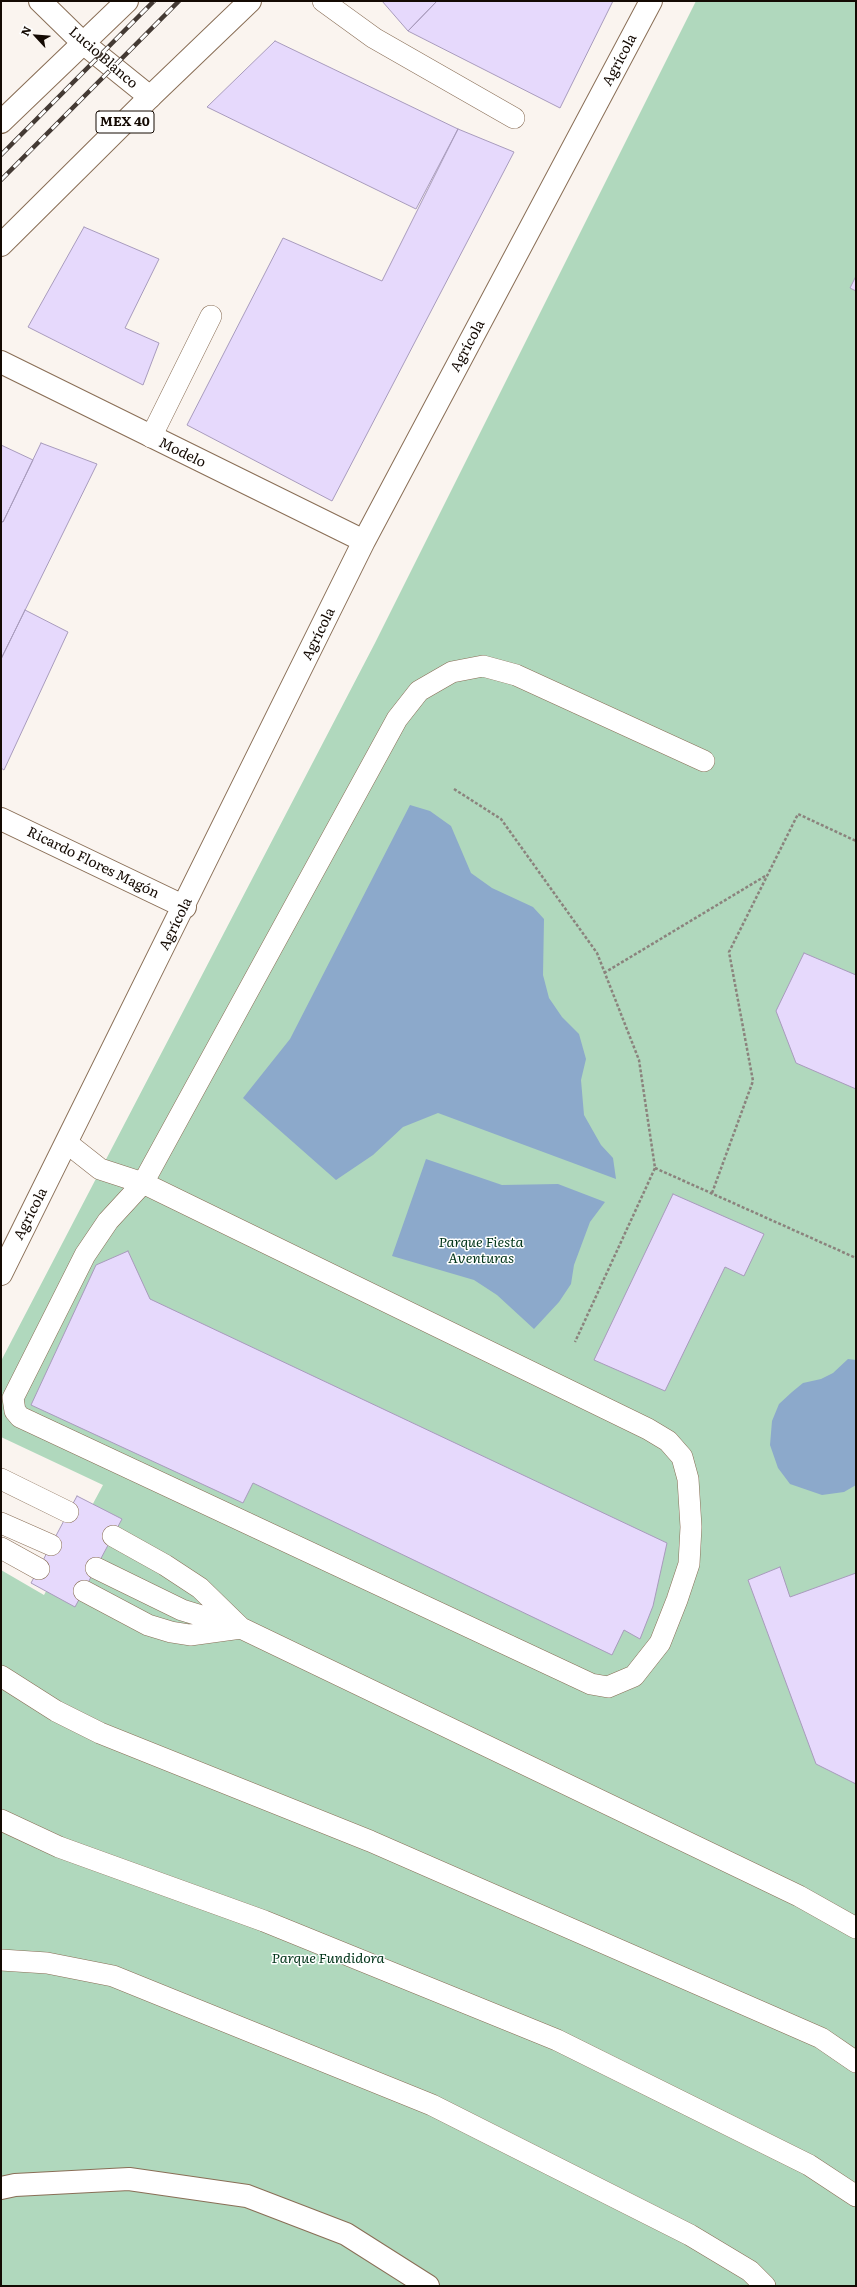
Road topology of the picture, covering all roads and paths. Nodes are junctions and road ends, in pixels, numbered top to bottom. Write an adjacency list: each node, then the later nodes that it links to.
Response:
1 (40, 1): 6 (street, Lucio Blanco)
2 (127, 1): 6 (street)
3 (250, 1): 7 (street, MEX 40)
4 (323, 1): 8 (lane)
5 (651, 1): 14 (street, Agrícola)
6 (83, 43): 7 (street, Lucio Blanco); 9 (street)
7 (150, 97): 10 (street, MEX 40)
8 (514, 118)
9 (1, 122)
10 (1, 245)
11 (212, 316): 13 (lane)
12 (1, 362): 13 (street, Modelo)
13 (151, 438): 14 (street, Modelo)
14 (364, 541): 20 (street, Agrícola)
15 (704, 761): 24 (lane)
16 (454, 789): 21 (path)
17 (1, 819): 20 (street, Ricardo Flores Magón)
18 (856, 841): 19 (path)
19 (767, 875): 21 (path); 25 (path)
20 (185, 906): 22 (street, Agrícola)
21 (604, 973): 23 (path)
22 (67, 1143): 24 (lane); 27 (street, Agrícola)
23 (655, 1168): 25 (path); 28 (path)
24 (143, 1183): 24 (lane)
25 (712, 1193): 26 (path)
26 (856, 1258)
27 (1, 1274)
28 (575, 1342)
29 (1, 1479): 30 (lane)
30 (68, 1512)
31 (1, 1523): 33 (lane)
32 (113, 1536): 38 (lane)
33 (51, 1545)
34 (1, 1548): 36 (lane)
35 (96, 1568): 38 (lane)
36 (39, 1569)
37 (84, 1591): 38 (lane)
38 (241, 1628): 41 (lane)
39 (1, 1676): 43 (lane)
40 (2, 1823): 45 (lane)
41 (856, 1928)
42 (1, 1960): 47 (lane)
43 (856, 2062)
44 (1, 2188): 46 (street)
45 (856, 2196)
46 (428, 2286)
47 (765, 2286)

